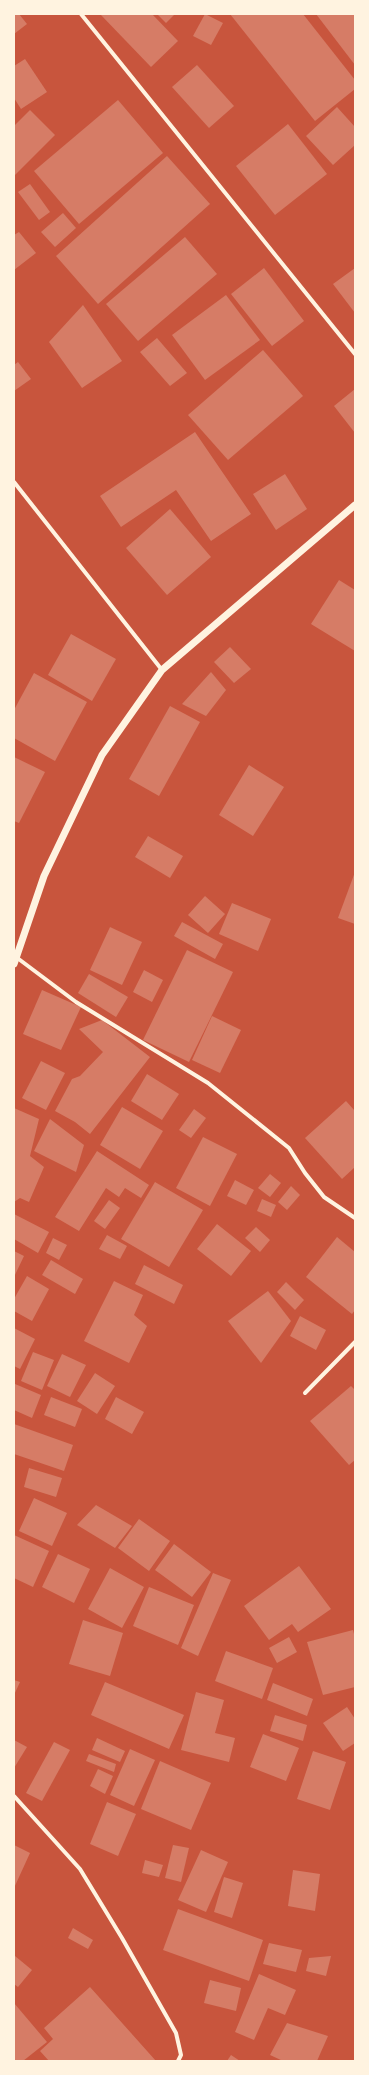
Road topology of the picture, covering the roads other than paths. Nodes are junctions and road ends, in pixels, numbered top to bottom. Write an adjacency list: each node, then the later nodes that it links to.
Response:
1 (81, 14): 2 (street)
2 (355, 354)
3 (14, 482): 5 (street)
4 (355, 505): 5 (street)
5 (162, 670): 6 (street)
6 (15, 960): 7 (street)
7 (355, 1218)
8 (355, 1342): 9 (street)
9 (305, 1393)
10 (14, 1796): 11 (street)
11 (178, 2061)

